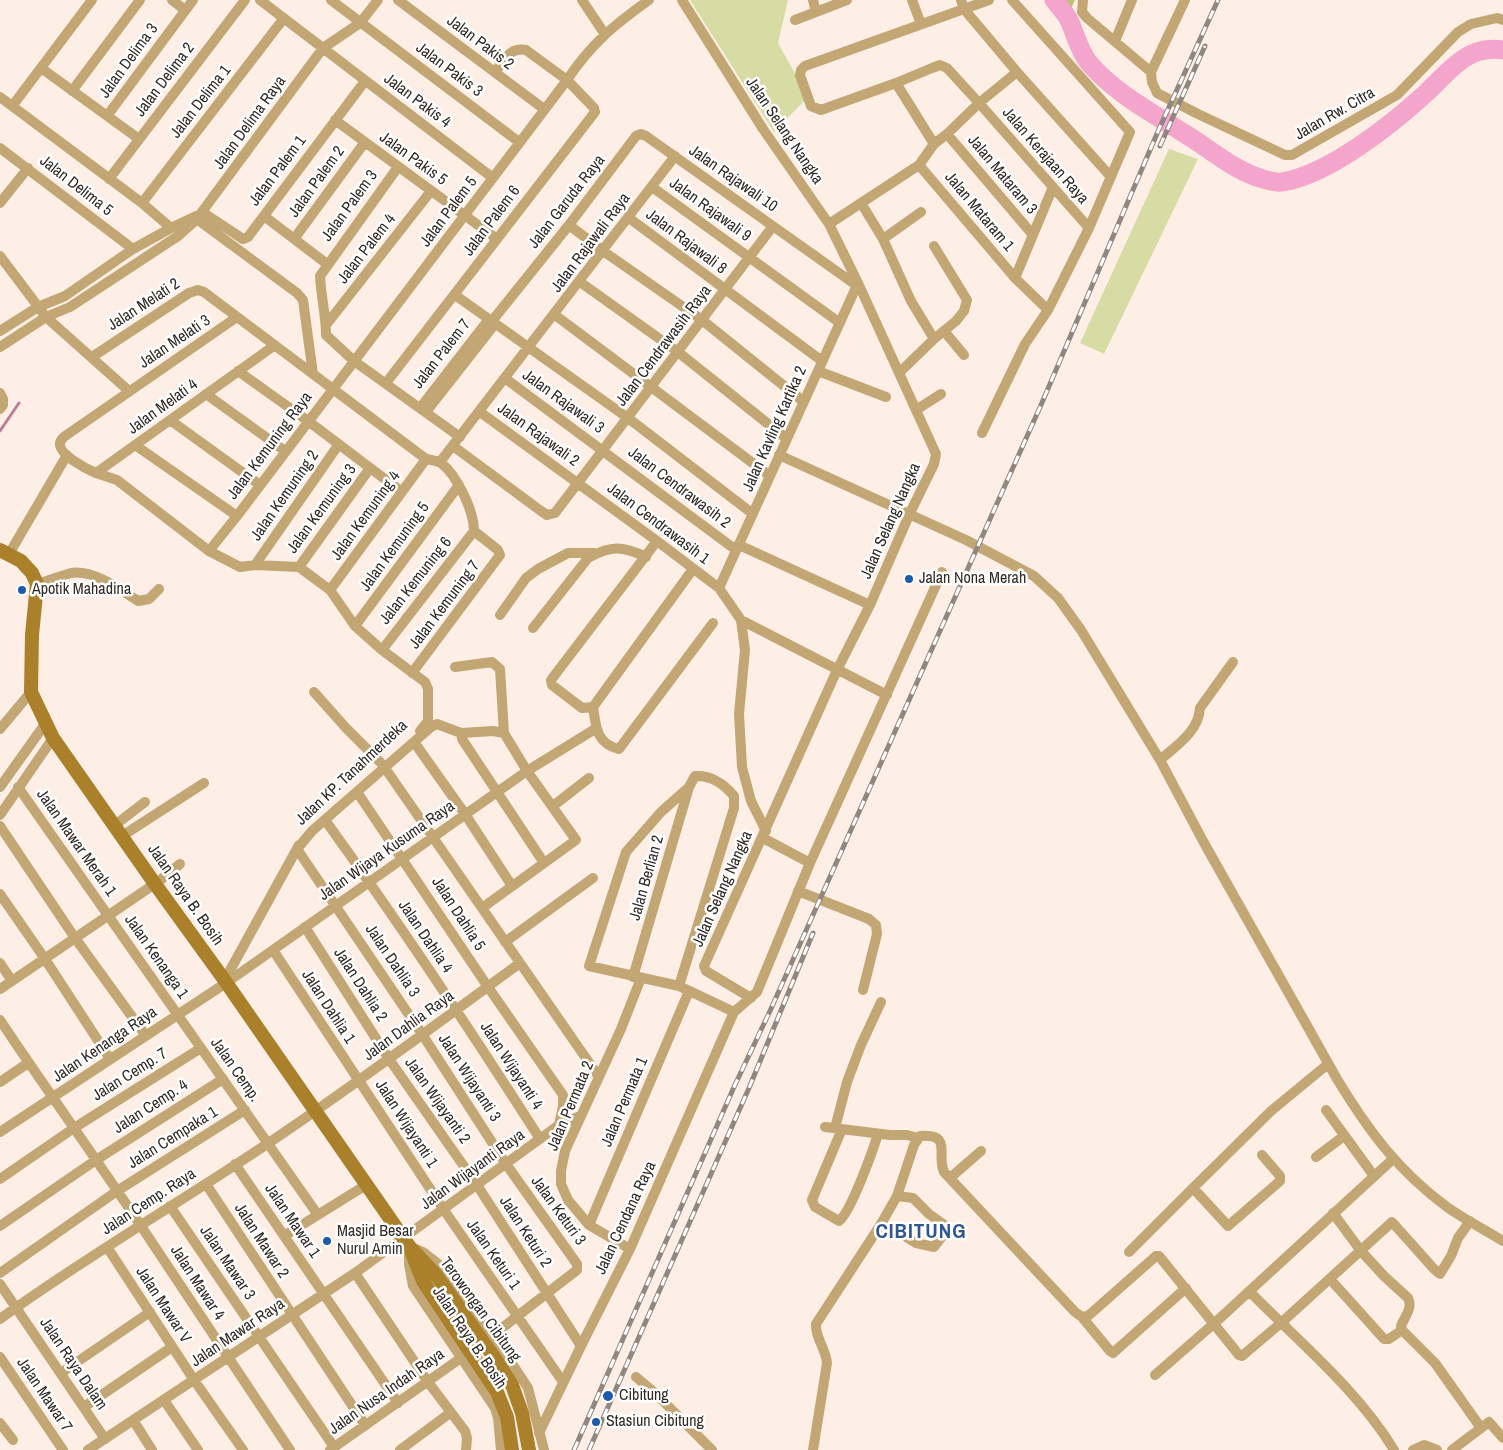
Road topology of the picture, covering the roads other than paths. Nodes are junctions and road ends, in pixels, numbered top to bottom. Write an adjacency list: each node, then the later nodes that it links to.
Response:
1 (92, 0): 32 (street)
2 (140, 0): 39 (street)
3 (172, 0): 22 (street)
4 (193, 0): 22 (street, Jalan Delima 3)
5 (245, 0): 47 (street, Jalan Delima 2)
6 (260, 0): 24 (street, Jalan Pakis 4)
7 (331, 0): 27 (street, Jalan Pakis 3)
8 (378, 0): 27 (street, Jalan Delima Raya)
9 (398, 0): 34 (street, Jalan Pakis 2)
10 (582, 0): 29 (street)
11 (649, 0): 29 (street, Jalan Palem 5)
12 (682, 0): 70 (street, Jalan Selang Nangka)
13 (812, 0): 23 (street)
14 (847, 0): 23 (street)
15 (912, 0): 28 (street)
16 (989, 0): 21 (street)
17 (1012, 0): 57 (street)
18 (1083, 0): 30 (street)
19 (1132, 0): 30 (street)
20 (1185, 0): 33 (street)
21 (963, 4): 28 (street); 35 (street)
22 (185, 10): 44 (street, Jalan Delima 3)
23 (816, 12): 25 (street)
24 (284, 18): 31 (street, Jalan Pakis 4); 64 (street, Jalan Delima 1)
25 (795, 20)
26 (1503, 20): 33 (street, Jalan Rw. Citra)
27 (360, 22): 31 (street, Jalan Delima Raya); 49 (street, Jalan Pakis 3)
28 (921, 24): 38 (street)
29 (604, 34): 36 (street, Jalan Palem 5)
30 (1115, 41): 33 (street)
31 (323, 48): 37 (street, Jalan Pakis 4); 66 (street, Jalan Delima Raya)
32 (40, 68): 39 (street); 42 (street)
33 (1152, 71)
34 (495, 72): 36 (street); 43 (street, Jalan Pakis 2)
35 (1017, 72): 41 (street); 57 (street)
36 (567, 80): 43 (street, Jalan Palem 5); 77 (street, Jalan Palem 6)
37 (365, 81): 45 (street, Jalan Palem 1); 56 (street, Jalan Pakis 4)
38 (896, 83): 41 (street, Jalan Kerajaan Raya); 50 (street)
39 (72, 91): 44 (street)
40 (0, 97): 42 (street)
41 (979, 103): 46 (street); 60 (street, Jalan Kerajaan Raya)
42 (13, 105): 58 (street)
43 (544, 109): 49 (street, Jalan Palem 5)
44 (107, 116): 47 (street)
45 (336, 120): 48 (street, Jalan Pakis 5); 67 (street, Jalan Palem 1)
46 (947, 134): 50 (street); 75 (street, Jalan Mataram 3)
47 (139, 139): 58 (street, Jalan Delima 2)
48 (365, 142): 54 (street, Jalan Pakis 5); 76 (street, Jalan Palem 2)
49 (520, 142): 56 (street, Jalan Palem 5)
50 (934, 144): 53 (street)
51 (0, 148): 55 (street, Jalan Delima 5)
52 (675, 156): 59 (street, Jalan Rajawali Raya); 71 (street, Jalan Garuda Raya); 72 (street, Jalan Rajawali 10)
53 (919, 165): 63 (street); 87 (street, Jalan Mataram 1)
54 (398, 166): 61 (street, Jalan Pakis 5); 84 (street, Jalan Palem 3)
55 (28, 168): 62 (street); 80 (street, Jalan Delima 5)
56 (492, 178): 68 (street, Jalan Palem 5)
57 (1111, 178): 74 (street)
58 (109, 179): 64 (street)
59 (652, 187): 69 (street, Jalan Rajawali Raya); 83 (street, Jalan Rajawali 9)
60 (1053, 187): 74 (street, Jalan Kerajaan Raya); 75 (street)
61 (431, 191): 68 (street, Jalan Pakis 5); 100 (street, Jalan Palem 4)
62 (1, 199)
63 (861, 203): 70 (street); 78 (street)
64 (142, 204): 73 (street)
65 (920, 212): 78 (street)
66 (198, 216): 67 (street, Jalan Palem 1); 73 (street); 95 (street, Jalan Delima Raya); 115 (street)
67 (264, 216): 76 (street)
68 (464, 216): 77 (street, Jalan Pakis 5); 111 (street, Jalan Palem 5)
69 (629, 218): 81 (street, Jalan Rajawali Raya); 90 (street, Jalan Rajawali 8)
70 (829, 224): 89 (street, Jalan Selang Nangka)
71 (569, 225): 81 (street); 98 (street, Jalan Garuda Raya)
72 (774, 226): 83 (street, Jalan Cendrawasih Raya); 89 (street, Jalan Rajawali 10)
73 (171, 228): 80 (street)
74 (1089, 228): 93 (street)
75 (1033, 235): 87 (street)
76 (294, 239): 84 (street)
77 (497, 239): 91 (street, Jalan Palem 6)
78 (883, 239): 103 (street)
79 (934, 246): 101 (street)
80 (133, 249): 92 (street)
81 (603, 251): 88 (street, Jalan Rajawali Raya); 97 (street)
82 (0, 256): 85 (street)
83 (749, 258): 90 (street, Jalan Cendrawasih Raya); 99 (street, Jalan Rajawali 9)
84 (327, 264): 100 (street)
85 (9, 266): 86 (street); 92 (street)
86 (0, 273)
87 (1015, 278): 93 (street, Jalan Mataram 1)
88 (580, 282): 94 (street, Jalan Rajawali Raya); 107 (street)
89 (857, 284): 99 (street, Jalan Kavling Kartika 2); 114 (street, Jalan Selang Nangka)
90 (725, 290): 97 (street, Jalan Cendrawasih Raya); 110 (street, Jalan Rajawali 8)
91 (455, 295): 98 (street); 117 (street, Jalan Palem 6)
92 (38, 307): 95 (street); 102 (street)
93 (1048, 310): 133 (street)
94 (555, 315): 106 (street, Jalan Rajawali Raya); 118 (street)
95 (46, 317): 105 (street, Jalan Delima Raya); 109 (street)
96 (237, 317): 104 (street); 109 (street, Jalan Melati 2); 120 (street, Jalan Melati 3)
97 (702, 320): 107 (street, Jalan Cendrawasih Raya); 125 (street)
98 (492, 321): 106 (street); 127 (street, Jalan Palem 7)
99 (840, 323): 110 (street, Jalan Kavling Kartika 2)
100 (326, 325): 111 (street)
101 (944, 331): 103 (street); 108 (street)
102 (0, 332)
103 (934, 339): 114 (street)
104 (274, 345): 112 (street, Jalan Melati 4); 115 (street)
105 (0, 347)
106 (530, 347): 116 (street, Jalan Rajawali Raya); 130 (street)
107 (678, 352): 118 (street, Jalan Cendrawasih Raya); 135 (street)
108 (964, 355)
109 (92, 357): 120 (street)
110 (822, 361): 113 (street, Jalan Kavling Kartika 2)
111 (354, 362): 117 (street); 119 (street, Jalan Palem 5)
112 (238, 371): 122 (street, Jalan Melati 4); 132 (street)
113 (818, 371): 124 (street); 125 (street, Jalan Kavling Kartika 2)
114 (898, 373): 128 (street, Jalan Selang Nangka)
115 (313, 374): 119 (street)
116 (506, 379): 129 (street, Jalan Rajawali Raya); 139 (street, Jalan Rajawali 3)
117 (386, 383): 127 (street)
118 (652, 387): 130 (street, Jalan Cendrawasih Raya); 147 (street)
119 (332, 388): 132 (street, Jalan Kemuning Raya); 143 (street, Jalan Kemuning Raya)
120 (129, 391): 141 (street, Jalan Melati 3)
121 (0, 393): 126 (street)
122 (206, 394): 131 (street, Jalan Melati 4); 140 (street)
123 (941, 394): 128 (street)
124 (886, 397)
125 (804, 402): 135 (street, Jalan Kavling Kartika 2)
126 (0, 409)
127 (423, 410): 134 (street)
128 (916, 410): 152 (street, Jalan Selang Nangka)
129 (480, 412): 134 (street, Jalan Rajawali Raya); 148 (street, Jalan Rajawali 2)
130 (628, 418): 139 (street, Jalan Cendrawasih Raya); 153 (street)
131 (170, 420): 137 (street, Jalan Melati 4); 149 (street)
132 (308, 420): 136 (street); 140 (street, Jalan Kemuning Raya)
133 (982, 433)
134 (460, 437): 138 (street, Jalan Rajawali Raya)
135 (787, 438): 142 (street, Jalan Kavling Kartika 2)
136 (339, 444): 145 (street); 162 (street, Jalan Kemuning 2)
137 (135, 445): 146 (street, Jalan Melati 4); 154 (street)
138 (453, 446): 144 (street, Jalan Rajawali Raya); 148 (street, Jalan Cendrawasih Raya)
139 (603, 450): 148 (street, Jalan Cendrawasih Raya); 157 (street, Jalan Cendrawasih 2)
140 (285, 451): 149 (street, Jalan Kemuning Raya)
141 (67, 455): 146 (street); 159 (street)
142 (780, 455): 147 (street, Jalan Kavling Kartika 2); 152 (street)
143 (426, 459): 144 (street, Jalan Kemuning Raya); 151 (street, Jalan Kemuning 4)
144 (440, 462): 150 (street)
145 (370, 468): 151 (street); 163 (street, Jalan Kemuning 3)
146 (96, 473): 158 (street)
147 (770, 476): 153 (street, Jalan Kavling Kartika 2)
148 (578, 483): 156 (street, Jalan Cendrawasih 1)
149 (260, 485): 154 (street, Jalan Kemuning Raya)
150 (459, 485): 155 (street); 174 (street, Jalan Kemuning 5)
151 (402, 492): 169 (street, Jalan Kemuning 4)
152 (910, 513): 170 (street, Jalan Selang Nangka); 193 (street)
153 (752, 514): 157 (street, Jalan Kavling Kartika 2)
154 (237, 516): 158 (street, Jalan Kemuning Raya)
155 (474, 531): 176 (street, Jalan Kemuning 6); 180 (street, Jalan Kemuning 7)
156 (657, 541): 161 (street); 164 (street, Jalan Cendrawasih 1)
157 (738, 548): 167 (street, Jalan Kavling Kartika 2); 170 (street, Jalan Cendrawasih 2)
158 (209, 551): 162 (street)
159 (4, 552): 166 (main road)
160 (596, 553): 161 (street); 171 (street); 175 (street)
161 (646, 558): 184 (street)
162 (256, 565): 163 (street)
163 (299, 567): 169 (street)
164 (693, 569): 167 (street, Jalan Cendrawasih 1); 184 (street)
165 (942, 572): 183 (street)
166 (38, 584): 168 (street); 181 (main road, Jalan Raya B. Bosih)
167 (719, 588): 172 (street, Jalan Cendrawasih 1)
168 (159, 589)
169 (330, 590): 174 (street)
170 (870, 605): 179 (street, Jalan Selang Nangka)
171 (500, 615)
172 (741, 620): 179 (street); 210 (street)
173 (714, 623): 188 (street)
174 (355, 626): 176 (street)
175 (533, 628)
176 (382, 650): 180 (street)
177 (1233, 662): 193 (street)
178 (455, 667): 190 (street)
179 (837, 670): 183 (street); 210 (street, Jalan Selang Nangka)
180 (412, 673): 185 (street)
181 (32, 692): 186 (main road, Jalan Raya B. Bosih); 187 (street)
182 (314, 692): 194 (street)
183 (886, 695): 215 (street)
184 (593, 707): 188 (street)
185 (432, 723): 189 (street); 192 (street); 194 (street, Jalan KP. Tanahmerdeka)
186 (45, 724): 191 (main road, Jalan Raya B. Bosih); 198 (street)
187 (0, 729)
188 (595, 729): 195 (street, Jalan Wijaya Kusuma Raya)
189 (461, 733): 190 (street); 201 (street)
190 (504, 733): 195 (street)
191 (53, 738): 199 (street); 209 (main road, Jalan Raya B. Bosih)
192 (414, 742): 194 (street); 205 (street)
193 (1160, 760): 254 (street)
194 (384, 766): 202 (street); 211 (street); 212 (street, Jalan KP. Tanahmerdeka)
195 (527, 770): 201 (street, Jalan Wijaya Kusuma Raya); 204 (street)
196 (589, 778): 204 (street)
197 (204, 783): 209 (street)
198 (0, 787)
199 (18, 787): 206 (street); 225 (street, Jalan Mawar Merah 1)
200 (689, 787): 233 (street, Jalan Berlian 2); 233 (street); 236 (street)
201 (498, 791): 205 (street, Jalan Wijaya Kusuma Raya); 214 (street)
202 (357, 792): 207 (street); 213 (street, Jalan Dahlia 5)
203 (145, 802): 209 (street)
204 (553, 806): 214 (street)
205 (465, 814): 211 (street, Jalan Wijaya Kusuma Raya); 220 (street)
206 (0, 815)
207 (325, 820): 212 (street); 218 (street, Jalan Dahlia 4)
208 (0, 826): 227 (street)
209 (119, 831): 219 (main road, Jalan Raya B. Bosih)
210 (764, 834): 215 (street); 241 (street, Jalan Selang Nangka)
211 (433, 837): 213 (street, Jalan Wijaya Kusuma Raya); 224 (street)
212 (297, 849): 223 (street, Jalan Dahlia 3); 234 (street, Jalan KP. Tanahmerdeka)
213 (403, 858): 218 (street, Jalan Wijaya Kusuma Raya); 237 (street, Jalan Dahlia 5)
214 (544, 863): 220 (street)
215 (810, 863): 221 (street)
216 (180, 864): 219 (street)
217 (593, 878): 228 (street)
218 (370, 881): 223 (street, Jalan Wijaya Kusuma Raya); 243 (street, Jalan Dahlia 4)
219 (155, 884): 225 (street); 234 (main road, Jalan Raya B. Bosih)
220 (512, 886): 224 (street)
221 (798, 892): 239 (street); 241 (street)
222 (0, 894): 230 (street)
223 (336, 905): 226 (street, Jalan Wijaya Kusuma Raya); 248 (street, Jalan Dahlia 3)
224 (482, 908): 228 (street)
225 (109, 916): 227 (street); 245 (street, Jalan Kenanga 1)
226 (305, 927): 229 (street, Jalan Wijaya Kusuma Raya); 251 (street, Jalan Dahlia 2)
227 (75, 938): 230 (street); 249 (street)
228 (505, 942): 232 (street)
229 (273, 950): 234 (street, Jalan Wijaya Kusuma Raya); 257 (street, Jalan Dahlia 1)
230 (45, 959): 235 (street); 252 (street)
231 (0, 963): 235 (street)
232 (520, 963): 237 (street, Jalan Dahlia Raya); 255 (street)
233 (637, 977): 236 (street); 255 (street, Jalan Permata 2)
234 (224, 980): 245 (street, Jalan Kenanga Raya); 262 (main road, Jalan Raya B. Bosih)
235 (12, 981): 238 (street)
236 (679, 986): 240 (street)
237 (488, 987): 243 (street, Jalan Dahlia Raya); 264 (street, Jalan Dahlia 5)
238 (0, 989)
239 (863, 990)
240 (689, 991): 244 (street); 295 (street, Jalan Permata 1)
241 (752, 998): 244 (street)
242 (881, 1002): 266 (street)
243 (456, 1010): 248 (street, Jalan Dahlia Raya); 271 (street, Jalan Wijayanti 4)
244 (734, 1012): 302 (street, Jalan Cendana Raya)
245 (178, 1015): 249 (street, Jalan Kenanga Raya); 250 (street, Jalan Cemp.)
246 (0, 1020): 247 (street, Jalan Mawar 4)
247 (4, 1033): 253 (street, Jalan Mawar 4)
248 (422, 1034): 251 (street, Jalan Dahlia Raya); 279 (street, Jalan Wijayanti 3)
249 (146, 1036): 252 (street, Jalan Kenanga Raya)
250 (201, 1048): 256 (street, Jalan Cemp.); 265 (street, Jalan Cemp. 7)
251 (389, 1058): 257 (street, Jalan Dahlia Raya); 285 (street, Jalan Wijayanti 2)
252 (110, 1059): 259 (street, Jalan Kenanga Raya)
253 (28, 1063): 258 (street); 259 (street, Jalan Mawar 4)
254 (1328, 1064): 276 (street); 286 (street)
255 (599, 1077): 263 (street, Jalan Permata 2)
256 (223, 1079): 260 (street, Jalan Cemp.); 277 (street, Jalan Cemp. 4)
257 (359, 1081): 262 (street, Jalan Dahlia Raya); 290 (street, Jalan Wijayanti 1)
258 (0, 1082)
259 (52, 1098): 265 (street, Jalan Mawar 4); 267 (street, Jalan Kenanga Raya)
260 (245, 1110): 272 (street, Jalan Cemp.); 287 (street, Jalan Cempaka 1)
261 (1326, 1110): 269 (street)
262 (315, 1111): 272 (street, Jalan Cemp. Raya); 284 (main road, Jalan Raya B. Bosih)
263 (580, 1116): 264 (street, Jalan Wijayanti Raya); 295 (street, Jalan Permata 2)
264 (559, 1125): 271 (street, Jalan Wijayanti Raya)
265 (74, 1128): 277 (street, Jalan Mawar 4); 282 (street, Jalan Cemp. 7)
266 (834, 1128): 268 (street); 268 (street)
267 (0, 1132)
268 (878, 1134): 270 (street)
269 (1344, 1136): 275 (street); 280 (street)
270 (918, 1138): 281 (street); 288 (street)
271 (540, 1139): 279 (street, Jalan Wijayanti Raya)
272 (268, 1143): 278 (street, Jalan Cemp. Raya); 292 (street, Jalan Cemp.)
273 (980, 1151): 281 (street)
274 (1262, 1155): 286 (street)
275 (1316, 1157)
276 (1392, 1159): 280 (street); 293 (street)
277 (96, 1160): 287 (street, Jalan Mawar 4); 296 (street, Jalan Cemp. 4)
278 (235, 1164): 283 (street, Jalan Cemp. Raya); 298 (street, Jalan Mawar 1)
279 (506, 1164): 285 (street, Jalan Wijayanti Raya); 312 (street, Jalan Keturi 3)
280 (1374, 1176): 291 (street)
281 (950, 1178): 317 (street)
282 (0, 1179)
283 (206, 1184): 289 (street, Jalan Cemp. Raya); 315 (street, Jalan Mawar 2)
284 (366, 1185): 292 (street); 300 (main road, Jalan Raya B. Bosih)
285 (477, 1185): 290 (street, Jalan Wijayanti Raya); 312 (street, Jalan Keturi 2)
286 (1193, 1188): 304 (street)
287 (117, 1191): 297 (street, Jalan Mawar 4); 305 (street, Jalan Cempaka 1)
288 (897, 1196): 294 (street); 294 (street)
289 (170, 1206): 297 (street, Jalan Cemp. Raya); 323 (street, Jalan Mawar 3)
290 (444, 1210): 300 (street, Jalan Wijayanti Raya); 316 (street, Jalan Keturi 1)
291 (1333, 1213): 303 (street); 310 (street)
292 (318, 1215): 298 (street)
293 (1470, 1221): 299 (street); 303 (street)
294 (881, 1224): 361 (street)
295 (589, 1225): 302 (street, Jalan Permata 2)
296 (0, 1226)
297 (141, 1226): 301 (street, Jalan Cemp. Raya); 327 (street, Jalan Mawar 4)
298 (284, 1236): 311 (street, Jalan Mawar 1)
299 (1503, 1241)
300 (406, 1242): 306 (street, Jalan Mawar Raya); 322 (street, Jalan Raya B. Bosih); 328 (street, Jalan Raya B. Bosih); 357 (main road, Terowongan Cibitung); 358 (main road, Terowongan Cibitung)
301 (107, 1247): 313 (street, Jalan Cemp. Raya); 314 (street, Jalan Mawar V)
302 (630, 1249): 324 (street, Jalan Cendana Raya)
303 (1361, 1251): 307 (street); 321 (street)
304 (1129, 1252)
305 (0, 1273)
306 (354, 1273): 311 (street, Jalan Mawar Raya); 333 (street)
307 (1330, 1278): 319 (street); 321 (street)
308 (0, 1284): 313 (street, Jalan Raya Dalam)
309 (1186, 1288): 317 (street); 317 (street); 320 (street)
310 (1249, 1291): 319 (street); 320 (street)
311 (324, 1294): 315 (street, Jalan Mawar Raya); 336 (street, Jalan Mawar 1)
312 (548, 1294): 316 (street); 324 (street, Jalan Keturi 2)
313 (16, 1307): 318 (street, Jalan Cemp. Raya); 329 (street, Jalan Raya Dalam)
314 (150, 1312): 325 (street, Jalan Mawar V); 329 (street)
315 (292, 1315): 323 (street, Jalan Mawar Raya); 341 (street, Jalan Mawar 2)
316 (518, 1317): 322 (street); 334 (street, Jalan Keturi 1)
317 (1082, 1317)
318 (0, 1319)
319 (1281, 1323): 320 (street); 362 (street)
320 (1214, 1324): 330 (street)
321 (1402, 1330): 342 (street)
322 (493, 1335): 343 (street, Jalan Raya B. Bosih)
323 (260, 1336): 327 (street, Jalan Mawar Raya); 347 (street, Jalan Mawar 3)
324 (580, 1346): 334 (street, Jalan Cendana Raya)
325 (172, 1347): 332 (street, Jalan Mawar V); 337 (street)
326 (0, 1357): 348 (street, Jalan Mawar 7)
327 (228, 1358): 332 (street, Jalan Mawar Raya); 353 (street, Jalan Mawar 4)
328 (461, 1358): 333 (street, Jalan Nusa Indah Raya); 356 (street, Jalan Raya B. Bosih)
329 (61, 1373): 337 (street, Jalan Raya Dalam)
330 (1156, 1375)
331 (636, 1377): 360 (street)
332 (194, 1380): 335 (street, Jalan Mawar Raya); 352 (street, Jalan Mawar V)
333 (428, 1382): 336 (street, Jalan Nusa Indah Raya); 338 (street)
334 (563, 1382): 343 (street, Jalan Cendana Raya)
335 (164, 1400): 339 (street, Jalan Mawar Raya); 351 (street)
336 (398, 1403): 341 (street, Jalan Nusa Indah Raya)
337 (84, 1407): 346 (street, Jalan Raya Dalam)
338 (450, 1414): 354 (street); 355 (street)
339 (133, 1420): 346 (street, Jalan Mawar Raya); 350 (street)
340 (0, 1423): 345 (street)
341 (365, 1425): 347 (street, Jalan Nusa Indah Raya)
342 (1481, 1428): 344 (street); 365 (street)
343 (539, 1433): 359 (street, Jalan Raya B. Bosih)
344 (1503, 1438)
345 (12, 1440)
346 (102, 1444): 349 (street, Jalan Mawar Raya)
347 (336, 1448)
348 (62, 1450)
349 (88, 1450)
350 (152, 1450)
351 (198, 1450)
352 (244, 1450)
353 (290, 1450)
354 (400, 1450)
355 (466, 1450)
356 (501, 1450)
357 (512, 1450)
358 (529, 1450)
359 (544, 1450)
360 (712, 1450)
361 (812, 1450)
362 (1394, 1450)
363 (1413, 1450): 364 (street)
364 (1436, 1450)
365 (1452, 1450)

